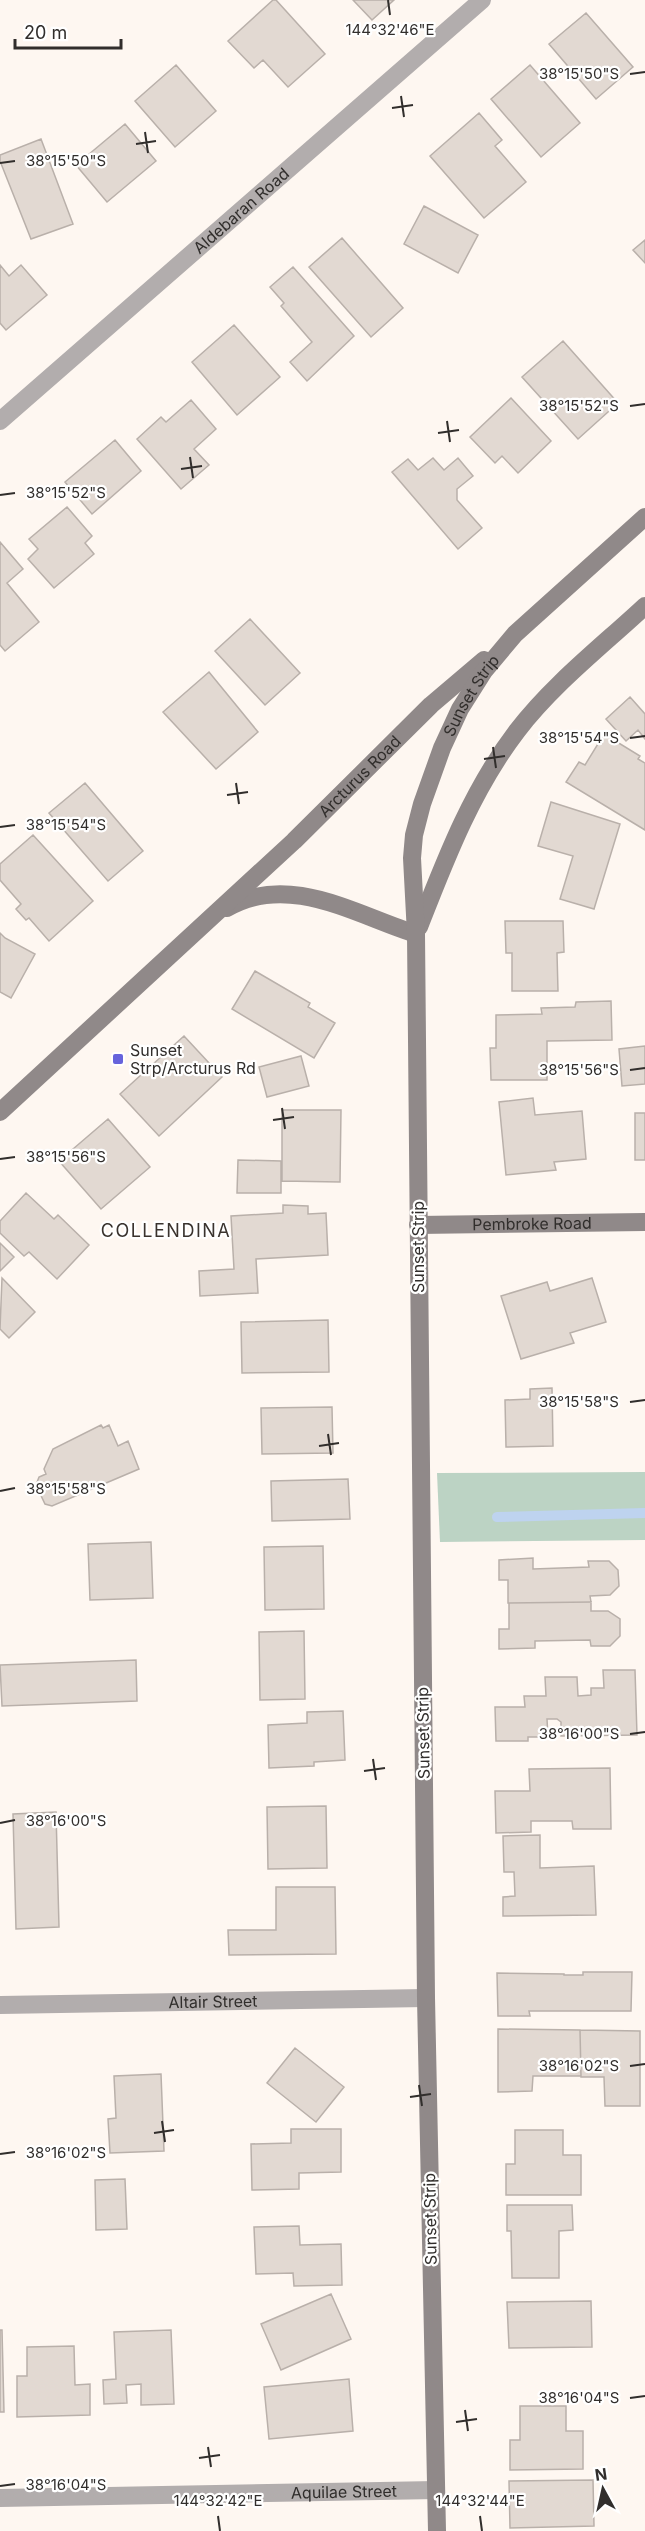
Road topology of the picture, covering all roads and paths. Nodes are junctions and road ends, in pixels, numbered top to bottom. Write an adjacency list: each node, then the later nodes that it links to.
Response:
1 (482, 0): 2 (street, Aldebaran Road)
2 (0, 421)
3 (645, 517): 5 (street, Sunset Strip)
4 (645, 606): 7 (street, Sunset Strip)
5 (515, 634): 6 (street, Arcturus Road); 7 (street, Sunset Strip)
6 (208, 921): 7 (street, Arcturus Road); 8 (street, Arcturus Road)
7 (416, 934): 10 (street, Sunset Strip)
8 (0, 1112)
9 (645, 1222): 10 (street, Pembroke Road)
10 (418, 1225): 11 (street, Sunset Strip)
11 (426, 1998): 12 (street, Altair Street); 13 (street, Sunset Strip)
12 (0, 2005)
13 (436, 2490): 14 (street, Aquilae Street); 15 (street, Sunset Strip)
14 (0, 2498)
15 (437, 2531)

